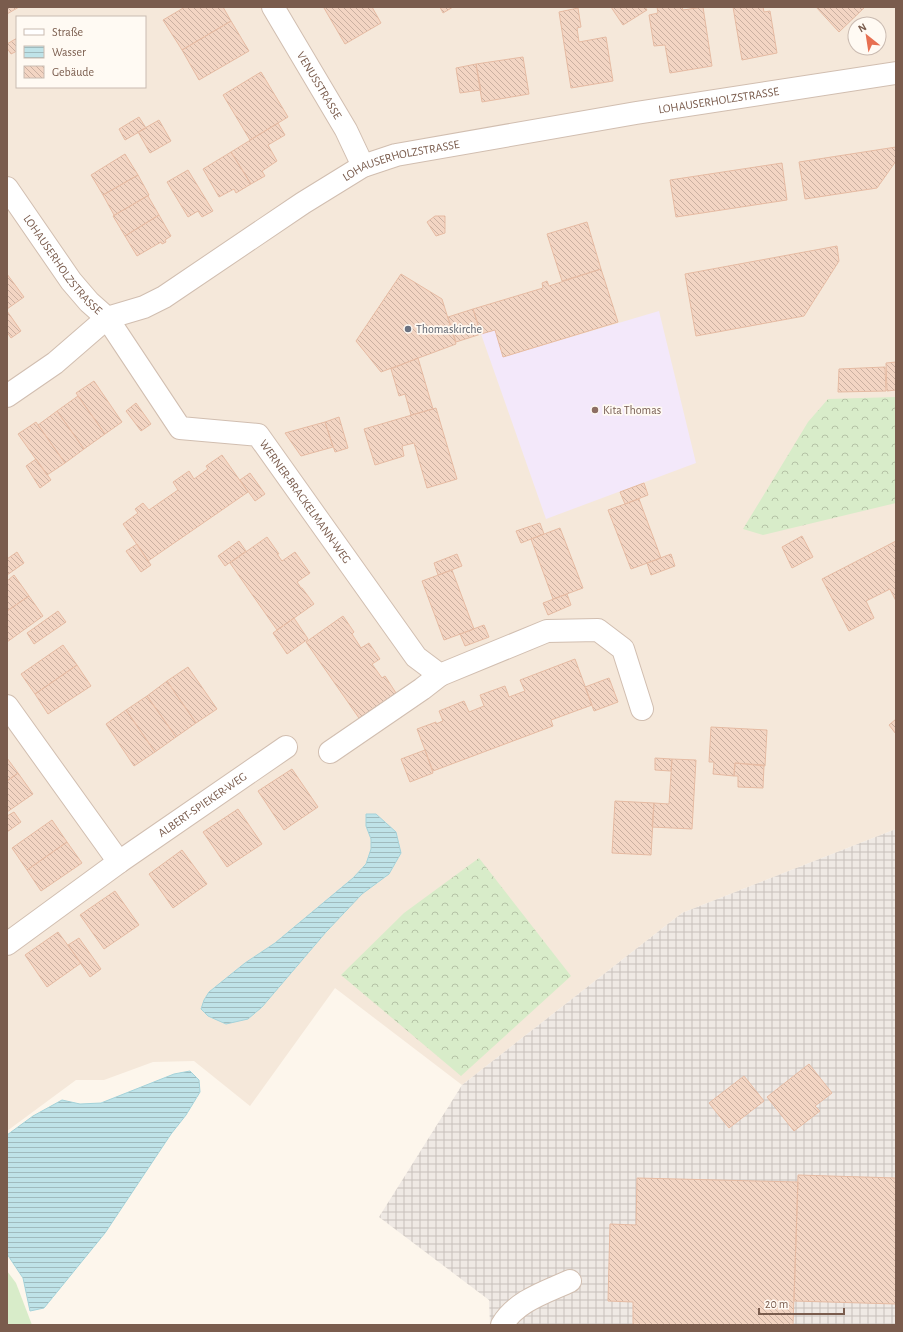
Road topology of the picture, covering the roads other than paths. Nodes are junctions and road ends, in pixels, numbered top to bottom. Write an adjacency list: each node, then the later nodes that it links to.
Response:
1 (273, 7): 3 (street, VENUSSTRASSE)
2 (896, 73): 3 (street, LOHAUSERHOLZSTRASSE)
3 (363, 166): 5 (street, LOHAUSERHOLZSTRASSE)
4 (7, 188): 5 (street, LOHAUSERHOLZSTRASSE)
5 (107, 318): 6 (street); 7 (street, WERNER-BRACKELMANN-WEG)
6 (7, 396)
7 (440, 675): 9 (street); 11 (street)
8 (7, 706): 12 (street)
9 (642, 709)
10 (286, 747): 12 (street, ALBERT-SPIEKER-WEG)
11 (330, 752)
12 (119, 862): 13 (street, ALBERT-SPIEKER-WEG)
13 (7, 944)
14 (570, 1281): 15 (street)
15 (502, 1325)

